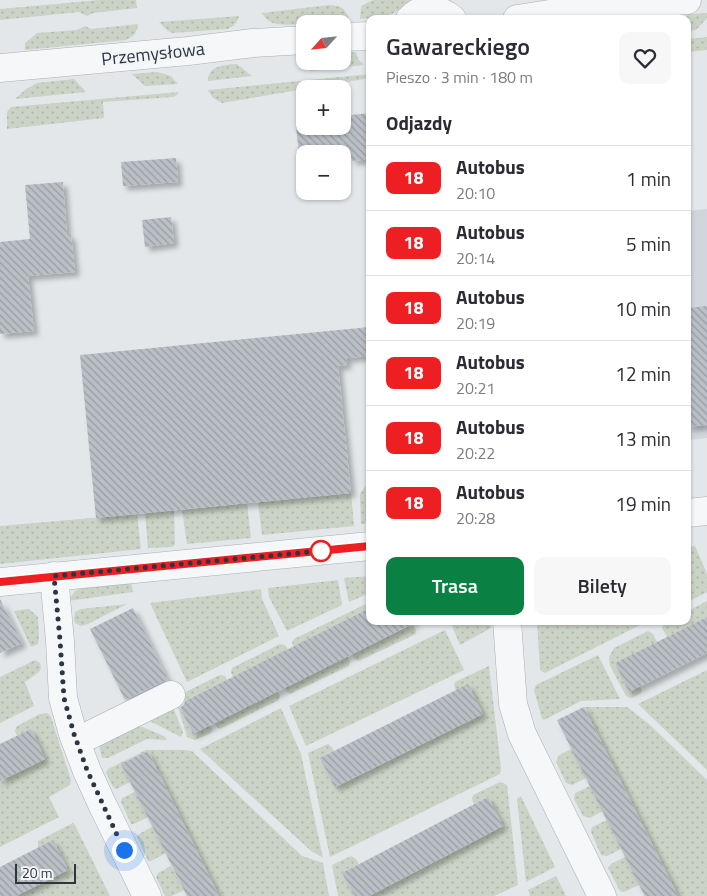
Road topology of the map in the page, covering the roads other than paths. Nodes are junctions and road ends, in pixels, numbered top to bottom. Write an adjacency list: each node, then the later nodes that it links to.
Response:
1 (687, 0): 4 (street)
2 (413, 15): 3 (street)
3 (446, 15)
4 (543, 15)
5 (366, 36): 6 (street)
6 (351, 37)
7 (296, 41): 8 (street, Przemysłowa)
8 (0, 68)
9 (707, 511): 10 (street)
10 (691, 513)
11 (366, 546): 12 (street)
12 (54, 576): 13 (street); 17 (street)
13 (0, 582)
14 (507, 625): 18 (street)
15 (171, 695): 16 (street)
16 (90, 735)
17 (147, 896)
18 (602, 896)

